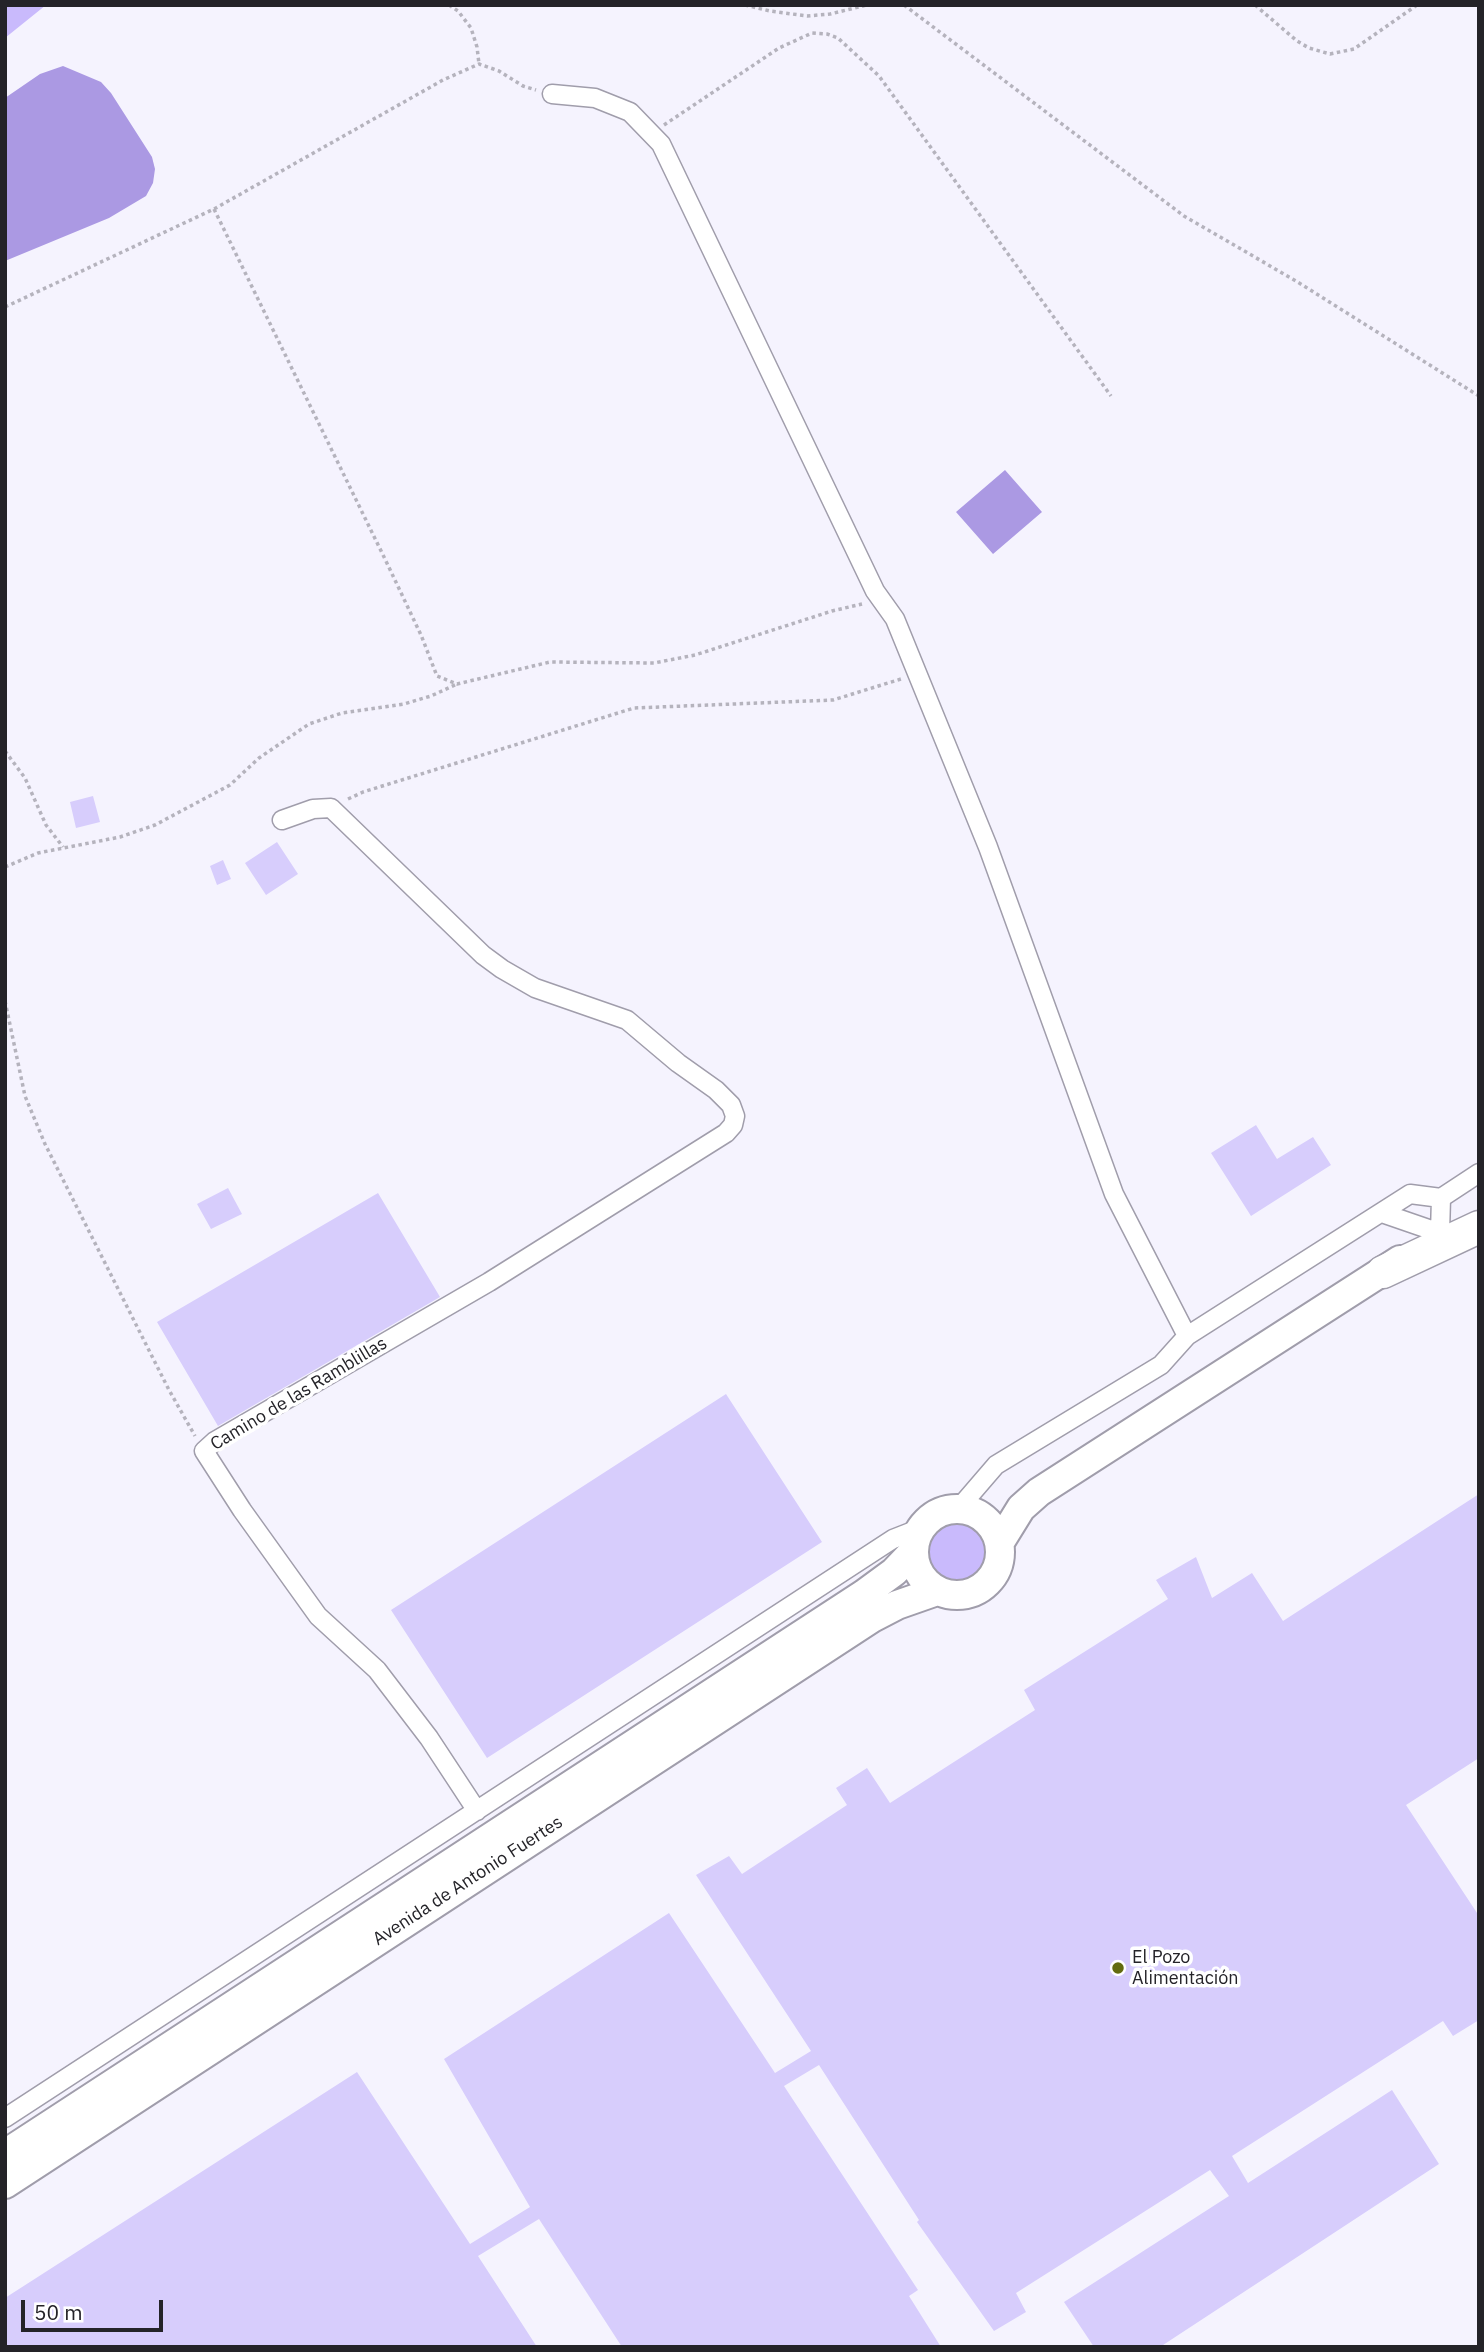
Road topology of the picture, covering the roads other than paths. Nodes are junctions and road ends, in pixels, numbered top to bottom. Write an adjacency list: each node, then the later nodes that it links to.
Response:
1 (552, 94): 10 (street)
2 (282, 820): 16 (street, Camino de las Ramblillas)
3 (1479, 1173): 4 (street)
4 (1441, 1198): 6 (street); 8 (street)
5 (1479, 1206): 8 (highway)
6 (1382, 1213): 8 (street); 10 (street)
7 (1479, 1227): 9 (highway)
8 (1440, 1233): 9 (main road)
9 (1383, 1272): 11 (main road)
10 (1188, 1336): 12 (street)
11 (1039, 1492): 12 (main road); 14 (main road)
12 (965, 1510): 13 (main road); 14 (main road)
13 (917, 1539): 15 (main road); 16 (street); 18 (main road, Avenida de Antonio Fuertes)
14 (1000, 1542): 15 (main road)
15 (937, 1591): 19 (main road, Avenida de Antonio Fuertes)
16 (477, 1811): 17 (street)
17 (5, 2118)
18 (5, 2154)
19 (5, 2184)

